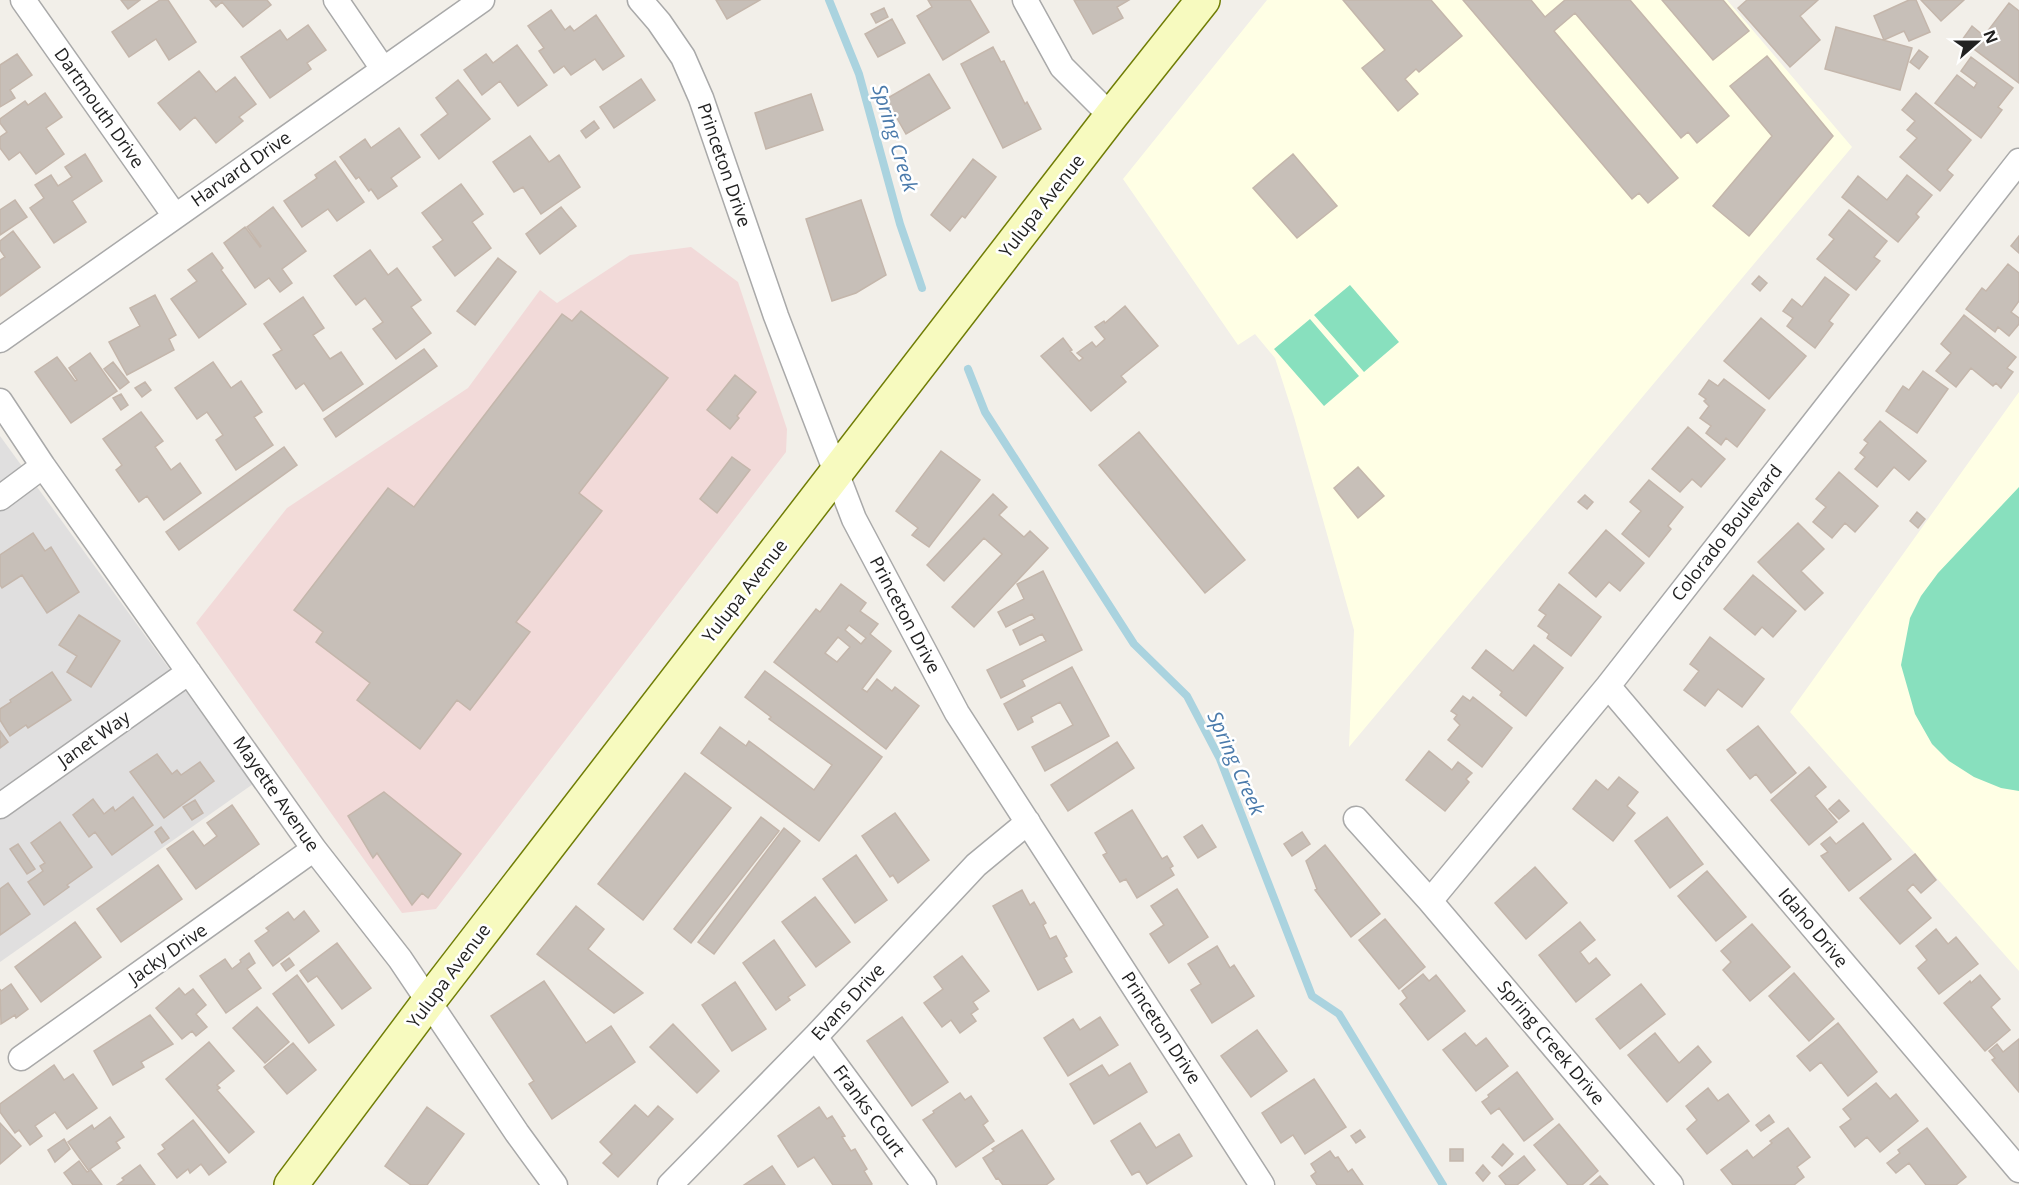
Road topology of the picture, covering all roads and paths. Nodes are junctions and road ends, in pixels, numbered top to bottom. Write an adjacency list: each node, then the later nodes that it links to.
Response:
1 (23, 0): 10 (street, Dartmouth Drive)
2 (336, 0): 7 (street)
3 (482, 0): 7 (street, Harvard Drive)
4 (640, 0): 14 (street, Princeton Drive)
5 (1025, 0): 8 (street)
6 (1203, 0): 8 (street, Yulupa Avenue)
7 (383, 69): 10 (street, Harvard Drive)
8 (1111, 116): 14 (street, Yulupa Avenue)
9 (2019, 161): 17 (street, Colorado Boulevard)
10 (175, 216): 11 (street, Harvard Drive)
11 (0, 340)
12 (0, 401): 13 (street, Mayette Avenue)
13 (43, 466): 15 (street); 16 (street, Mayette Avenue)
14 (835, 473): 20 (street, Princeton Drive); 23 (street, Yulupa Avenue)
15 (0, 498)
16 (189, 672): 18 (street, Janet Way); 21 (street, Mayette Avenue)
17 (1608, 686): 22 (street, Colorado Boulevard); 26 (street, Idaho Drive)
18 (0, 806)
19 (1356, 819): 22 (street, Spring Creek Drive)
20 (1028, 822): 24 (street, Evans Drive); 31 (street, Princeton Drive)
21 (314, 849): 23 (street, Mayette Avenue); 25 (street, Jacky Drive)
22 (1430, 901): 32 (street, Spring Creek Drive)
23 (429, 1001): 27 (street, Yulupa Avenue); 28 (street, Mayette Avenue)
24 (815, 1037): 29 (street, Evans Drive); 30 (street, Franks Court)
25 (21, 1058)
26 (2019, 1170)
27 (291, 1185)
28 (555, 1185)
29 (670, 1185)
30 (924, 1185)
31 (1262, 1185)
32 (1671, 1185)

